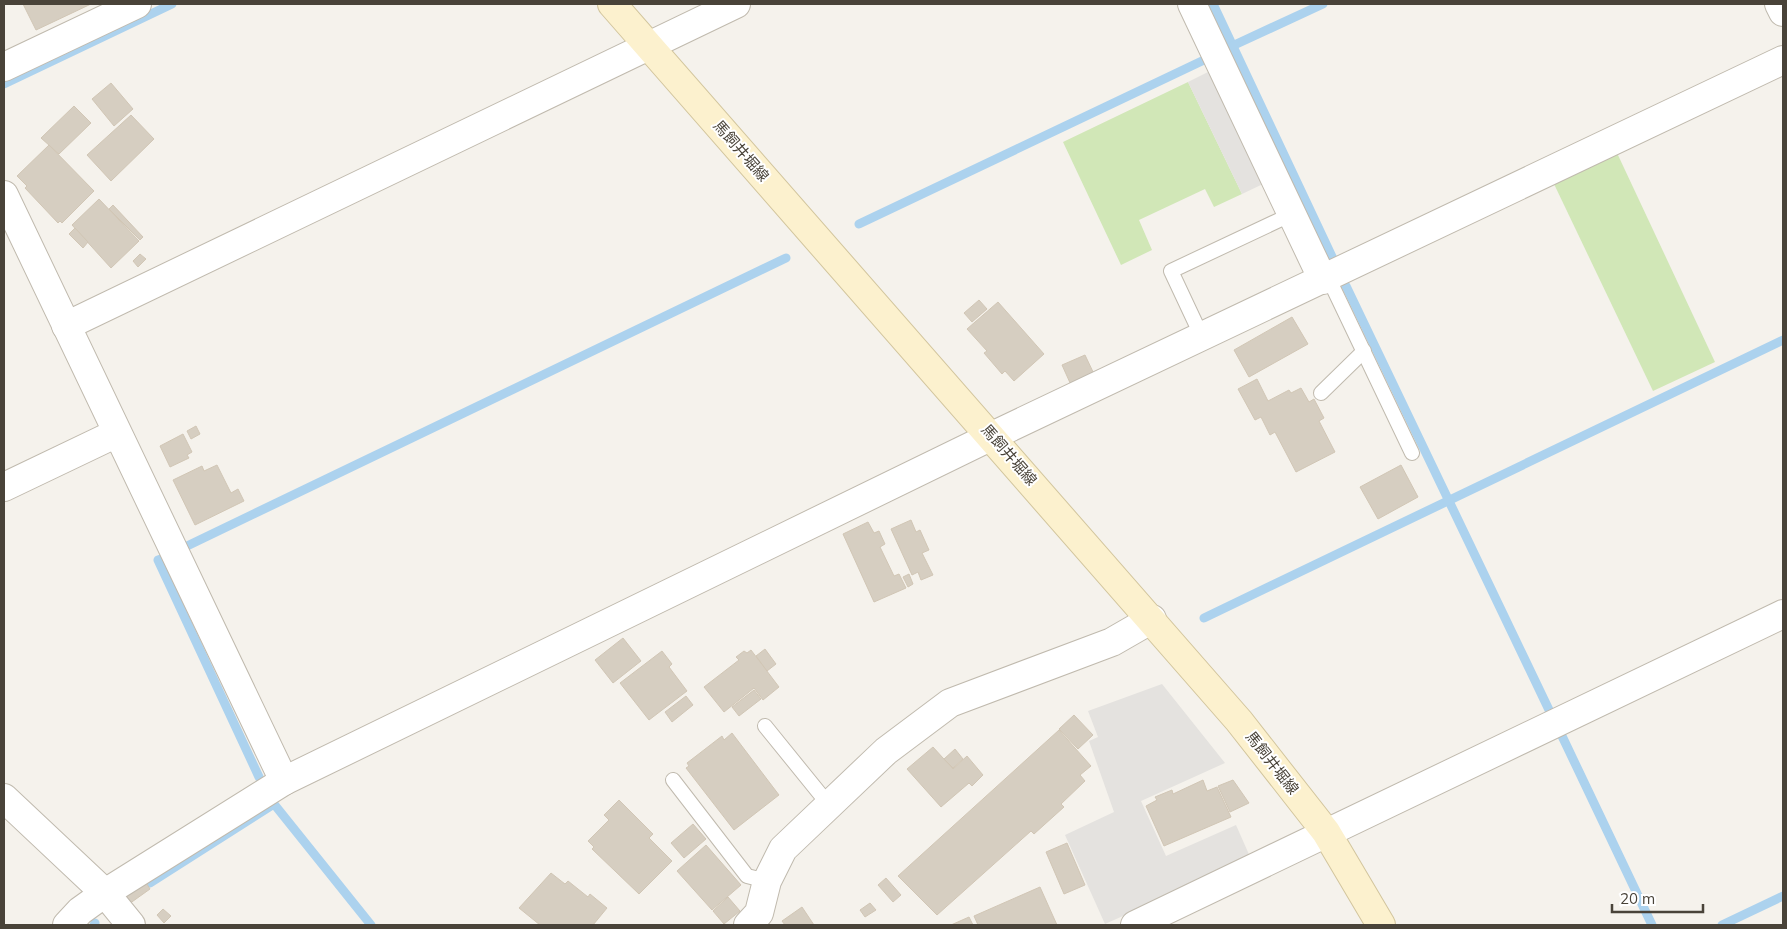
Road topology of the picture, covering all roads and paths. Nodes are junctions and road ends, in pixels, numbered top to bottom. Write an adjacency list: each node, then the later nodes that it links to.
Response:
1 (137, 4): 9 (street)
2 (612, 4): 7 (main road, 馬飼井堀線)
3 (736, 4): 7 (street)
4 (1192, 4): 11 (street)
5 (1779, 4): 6 (street)
6 (1783, 12)
7 (648, 46): 13 (street); 18 (main road, 馬飼井堀線)
8 (1783, 60): 12 (street)
9 (4, 67)
10 (4, 195): 13 (street)
11 (1292, 214): 12 (street); 14 (lane)
12 (1326, 278): 14 (street); 15 (lane)
13 (66, 326): 17 (street)
14 (1202, 337): 18 (street)
15 (1364, 351): 16 (lane); 19 (lane)
16 (1321, 393)
17 (117, 433): 20 (street); 25 (street)
18 (992, 436): 22 (main road, 馬飼井堀線); 25 (street)
19 (1412, 453)
20 (4, 486)
21 (1783, 614): 28 (street)
22 (1152, 619): 27 (street); 28 (main road, 馬飼井堀線)
23 (765, 726): 27 (lane)
24 (673, 780): 29 (lane)
25 (284, 781): 30 (street)
26 (4, 798): 30 (street)
27 (829, 805): 29 (street)
28 (1326, 832): 34 (street); 35 (main road, 馬飼井堀線)
29 (767, 881): 31 (street)
30 (105, 893): 32 (street); 33 (street)
31 (758, 921)
32 (67, 925)
33 (131, 925)
34 (1134, 925)
35 (1381, 925)

